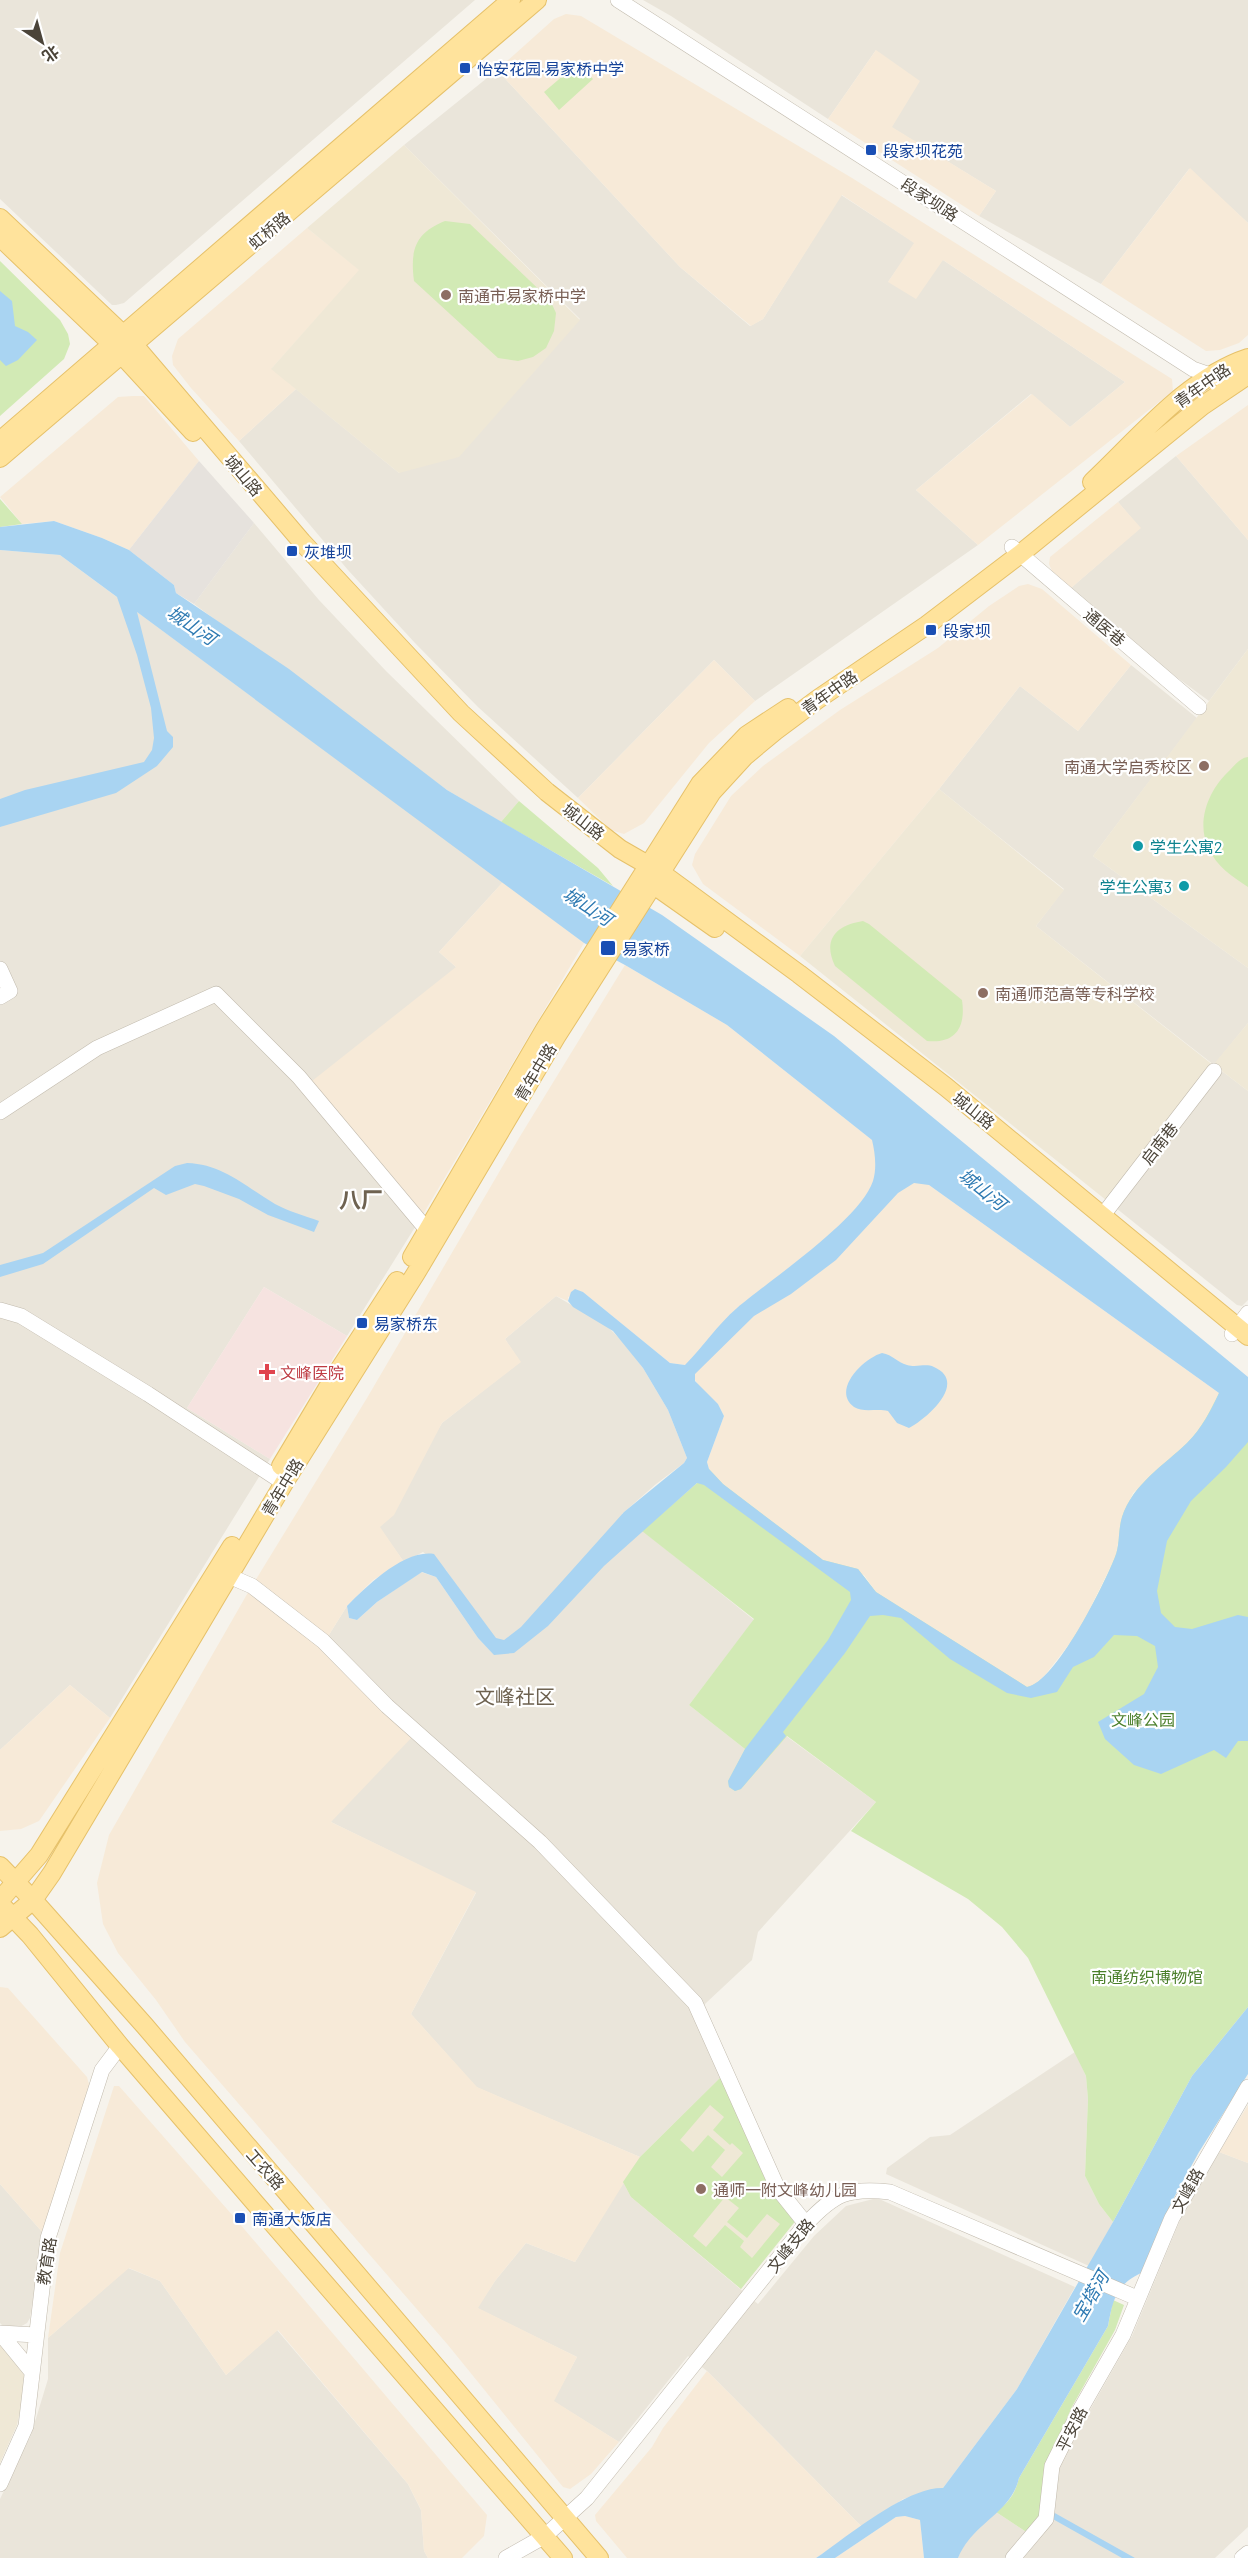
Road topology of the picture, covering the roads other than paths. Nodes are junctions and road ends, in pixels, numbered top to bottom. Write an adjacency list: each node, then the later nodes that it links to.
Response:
1 (511, 0): 6 (main road, 虹桥路)
2 (537, 0): 6 (main road, 虹桥路)
3 (618, 0): 7 (street, 段家坝路)
4 (0, 218): 6 (main road, 城山路)
5 (0, 237): 6 (main road, 城山路)
6 (123, 345): 10 (main road, 虹桥路); 11 (main road, 虹桥路); 14 (main road, 城山路)
7 (1181, 360): 8 (street, 段家坝路); 9 (street, 段家坝路)
8 (1229, 364): 9 (main road, 青年中路); 12 (main road, 青年中路)
9 (1246, 368): 12 (main road, 青年中路)
10 (0, 441)
11 (0, 458)
12 (1016, 551): 13 (street, 通医巷); 14 (main road, 青年中路)
13 (1199, 707)
14 (646, 881): 19 (main road, 城山路); 20 (main road, 青年中路); 22 (main road, 城山路)
15 (0, 969): 16 (street)
16 (0, 997)
17 (1214, 1071): 19 (street, 启南巷)
18 (0, 1112): 20 (street)
19 (1103, 1215): 22 (main road, 城山路)
20 (431, 1234): 24 (main road, 青年中路)
21 (0, 1310): 24 (street)
22 (1241, 1328): 23 (main road, 城山路)
23 (1248, 1349)
24 (279, 1479): 25 (main road, 青年中路); 27 (main road, 青年中路)
25 (229, 1576): 28 (main road, 青年中路); 33 (street)
26 (0, 1866): 27 (main road, 工农路)
27 (17, 1882): 28 (main road, 工农路); 29 (main road, 青年中路)
28 (33, 1900): 30 (main road, 青年中路); 39 (main road, 工农路)
29 (0, 1902): 30 (main road, 工农路)
30 (7, 1923): 31 (main road, 工农路)
31 (120, 2046): 36 (street, 教育路); 40 (main road, 工农路)
32 (1248, 2086): 34 (street, 文峰路)
33 (806, 2224): 34 (street, 文峰支路); 39 (street, 文峰支路)
34 (1132, 2296): 45 (street, 平安路)
35 (0, 2333): 36 (street); 37 (street)
36 (36, 2335): 37 (street, 教育路)
37 (32, 2372): 38 (street, 教育路)
38 (0, 2484)
39 (566, 2519): 40 (street, 文峰支路); 44 (main road, 工农路)
40 (545, 2536): 42 (street, 文峰支路); 43 (main road, 工农路)
41 (1248, 2553): 46 (street)
42 (506, 2558)
43 (563, 2558)
44 (600, 2558)
45 (1012, 2558)
46 (1242, 2558)

